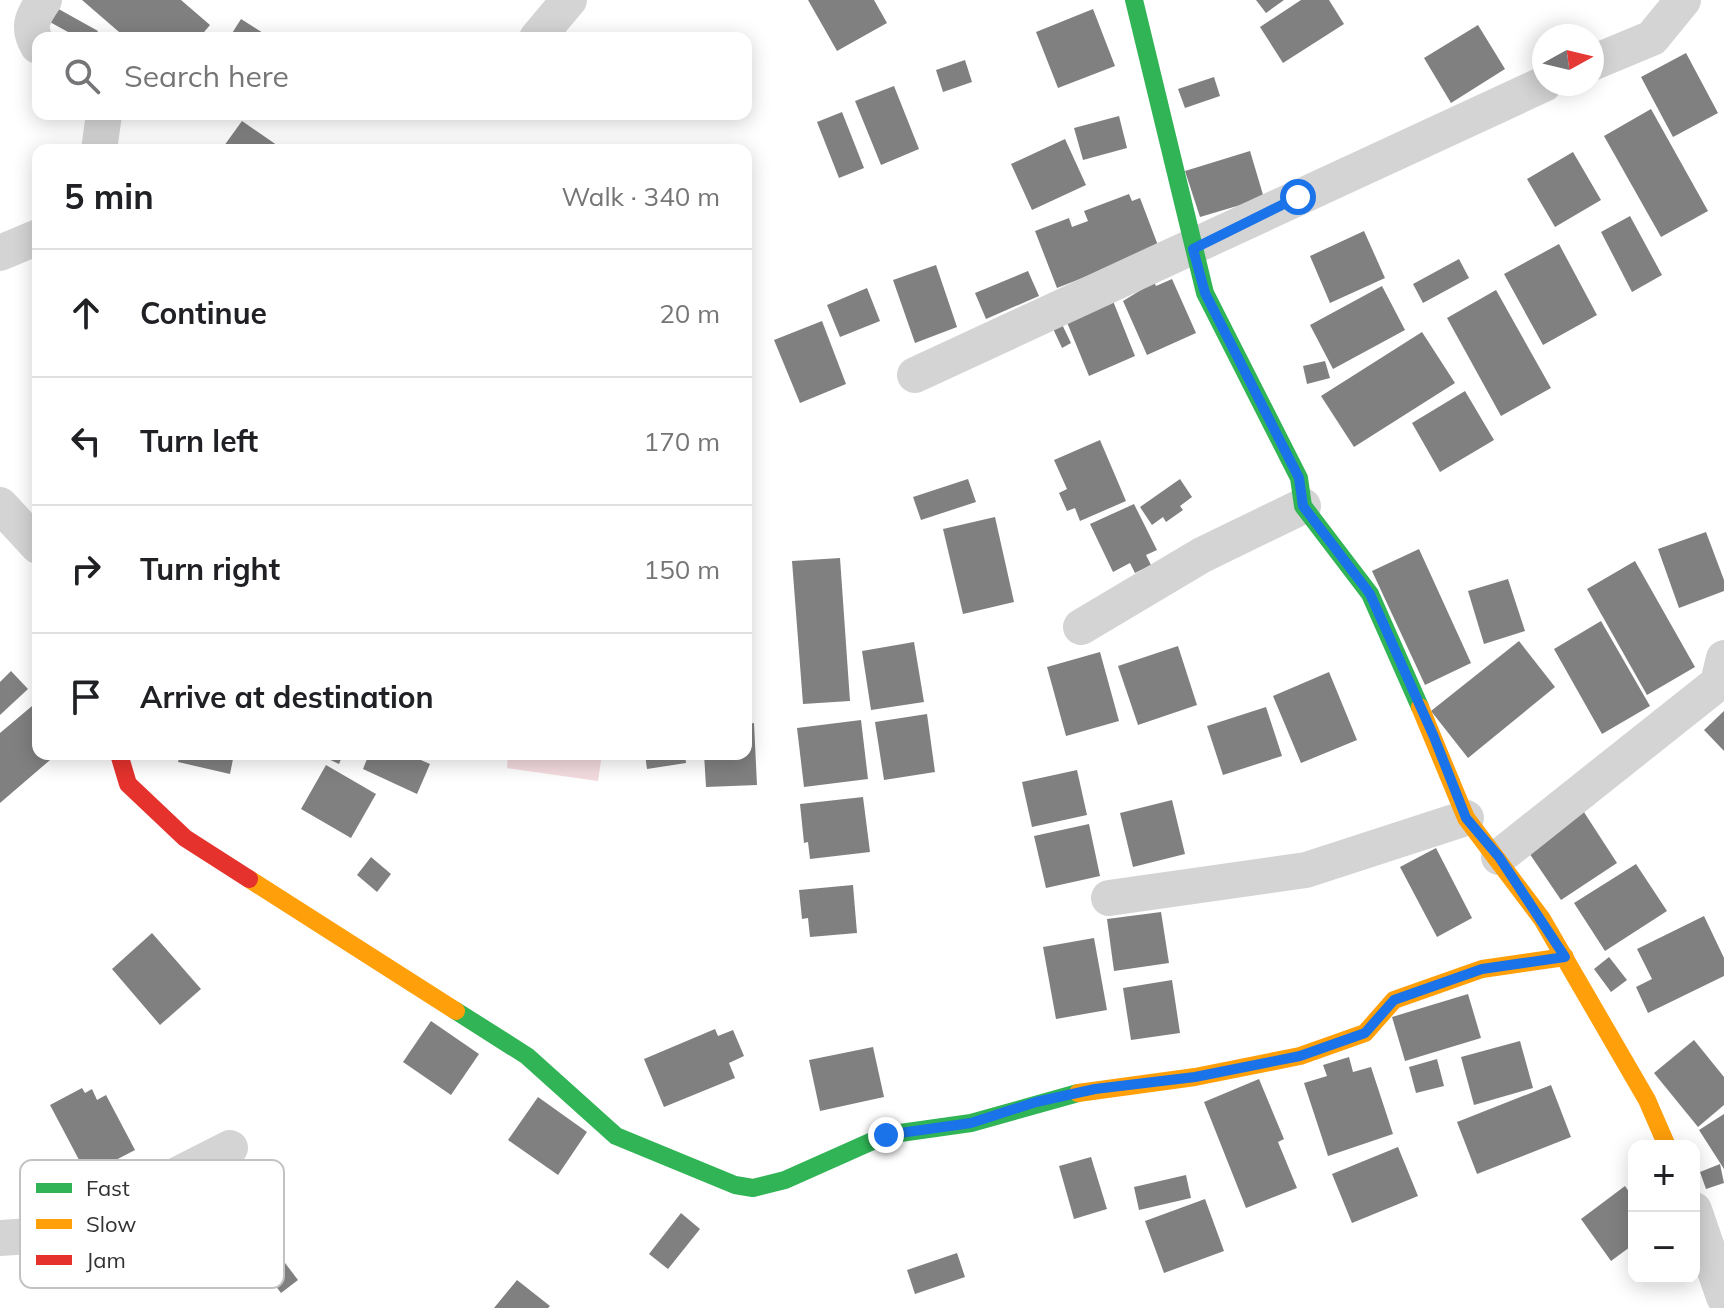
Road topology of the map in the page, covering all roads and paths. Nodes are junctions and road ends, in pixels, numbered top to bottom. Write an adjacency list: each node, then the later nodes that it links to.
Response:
1 (44, 0): 6 (street)
2 (569, 0): 5 (street)
3 (1134, 0): 12 (street)
4 (1683, 0): 7 (street)
5 (542, 32)
6 (32, 36)
7 (1604, 58)
8 (1532, 90): 12 (street)
9 (103, 120): 10 (street)
10 (100, 144)
11 (32, 240): 13 (street)
12 (1193, 249): 14 (street); 16 (street)
13 (0, 253)
14 (915, 375)
15 (0, 505): 17 (street)
16 (1303, 506): 18 (street); 21 (street)
17 (32, 540)
18 (1081, 627)
19 (1724, 658): 22 (street)
20 (121, 760): 24 (street)
21 (1466, 818): 22 (street); 23 (street)
22 (1499, 857): 24 (street)
23 (1109, 898)
24 (1565, 957): 25 (street)
25 (1664, 1140)
26 (230, 1148): 27 (street)
27 (206, 1160)
28 (1695, 1212): 31 (street)
29 (20, 1237): 30 (street)
30 (0, 1238)
31 (1724, 1297)

